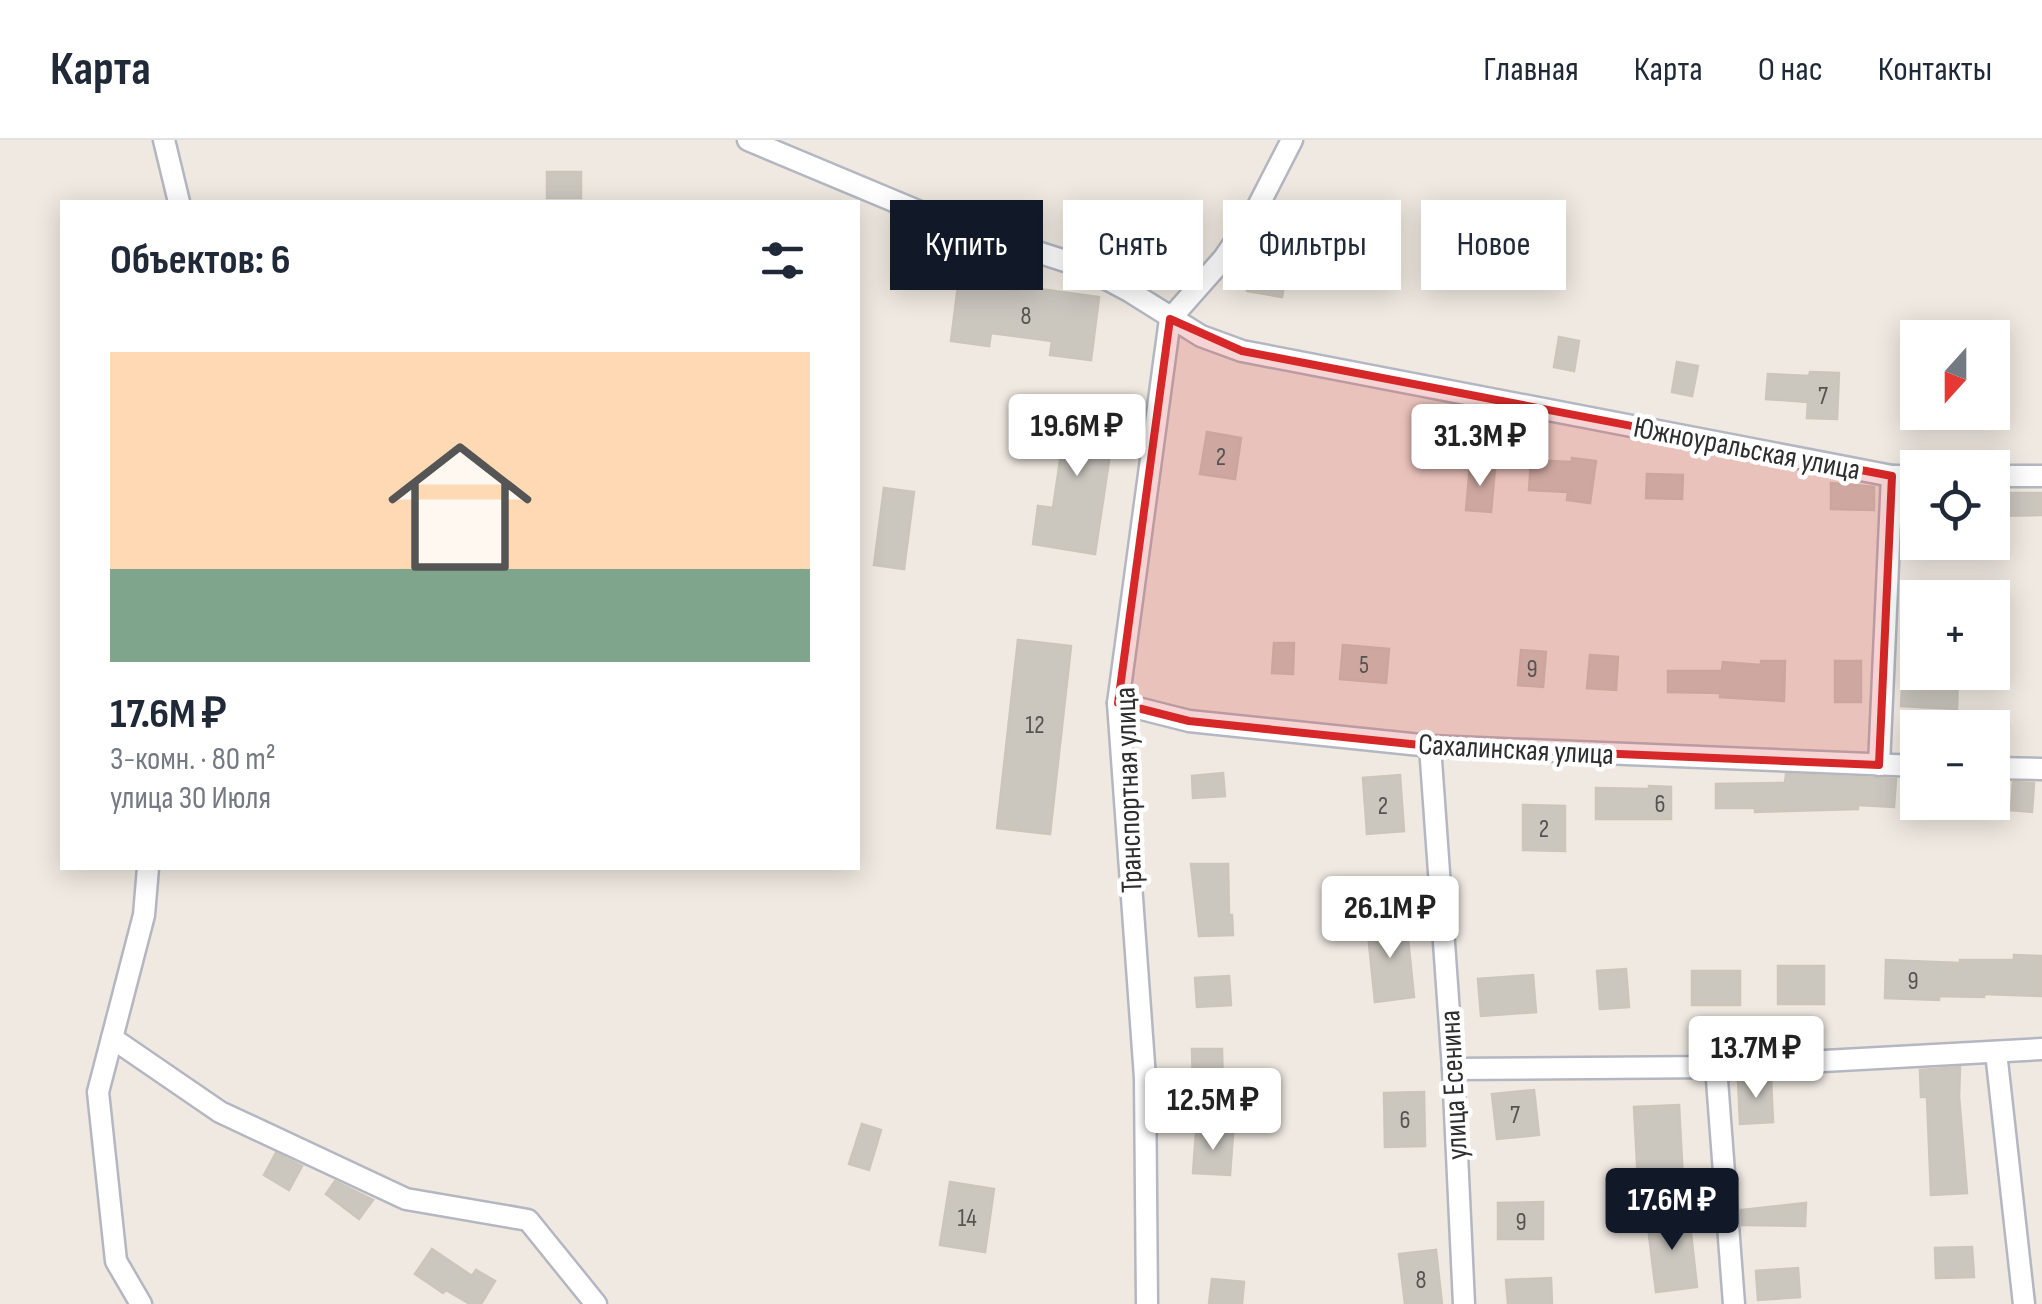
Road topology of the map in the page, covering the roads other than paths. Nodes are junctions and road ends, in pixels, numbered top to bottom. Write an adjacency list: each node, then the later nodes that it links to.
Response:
1 (164, 140): 4 (street)
2 (748, 140): 5 (street)
3 (1292, 140): 5 (street)
4 (179, 200)
5 (1170, 319): 6 (street, Южноуральская улица); 10 (street, Транспортная улица)
6 (1892, 476): 7 (street, Южноуральская улица); 12 (street)
7 (1900, 476)
8 (2010, 476): 9 (street)
9 (2042, 476)
10 (1118, 703): 11 (street, Сахалинская улица); 24 (street, Транспортная улица)
11 (1430, 746): 12 (street, Сахалинская улица); 21 (street, улица Есенина)
12 (1879, 765): 13 (street, Сахалинская улица)
13 (1900, 766)
14 (2010, 768): 15 (street)
15 (2042, 769)
16 (148, 870): 17 (street)
17 (112, 1038): 22 (street); 23 (street)
18 (2042, 1049): 19 (street)
19 (1996, 1052): 20 (street); 27 (street)
20 (1716, 1067): 21 (street); 26 (street)
21 (1453, 1068): 25 (street, улица Есенина)
22 (140, 1304)
23 (596, 1304)
24 (1146, 1304)
25 (1464, 1304)
26 (1734, 1304)
27 (2024, 1304)

